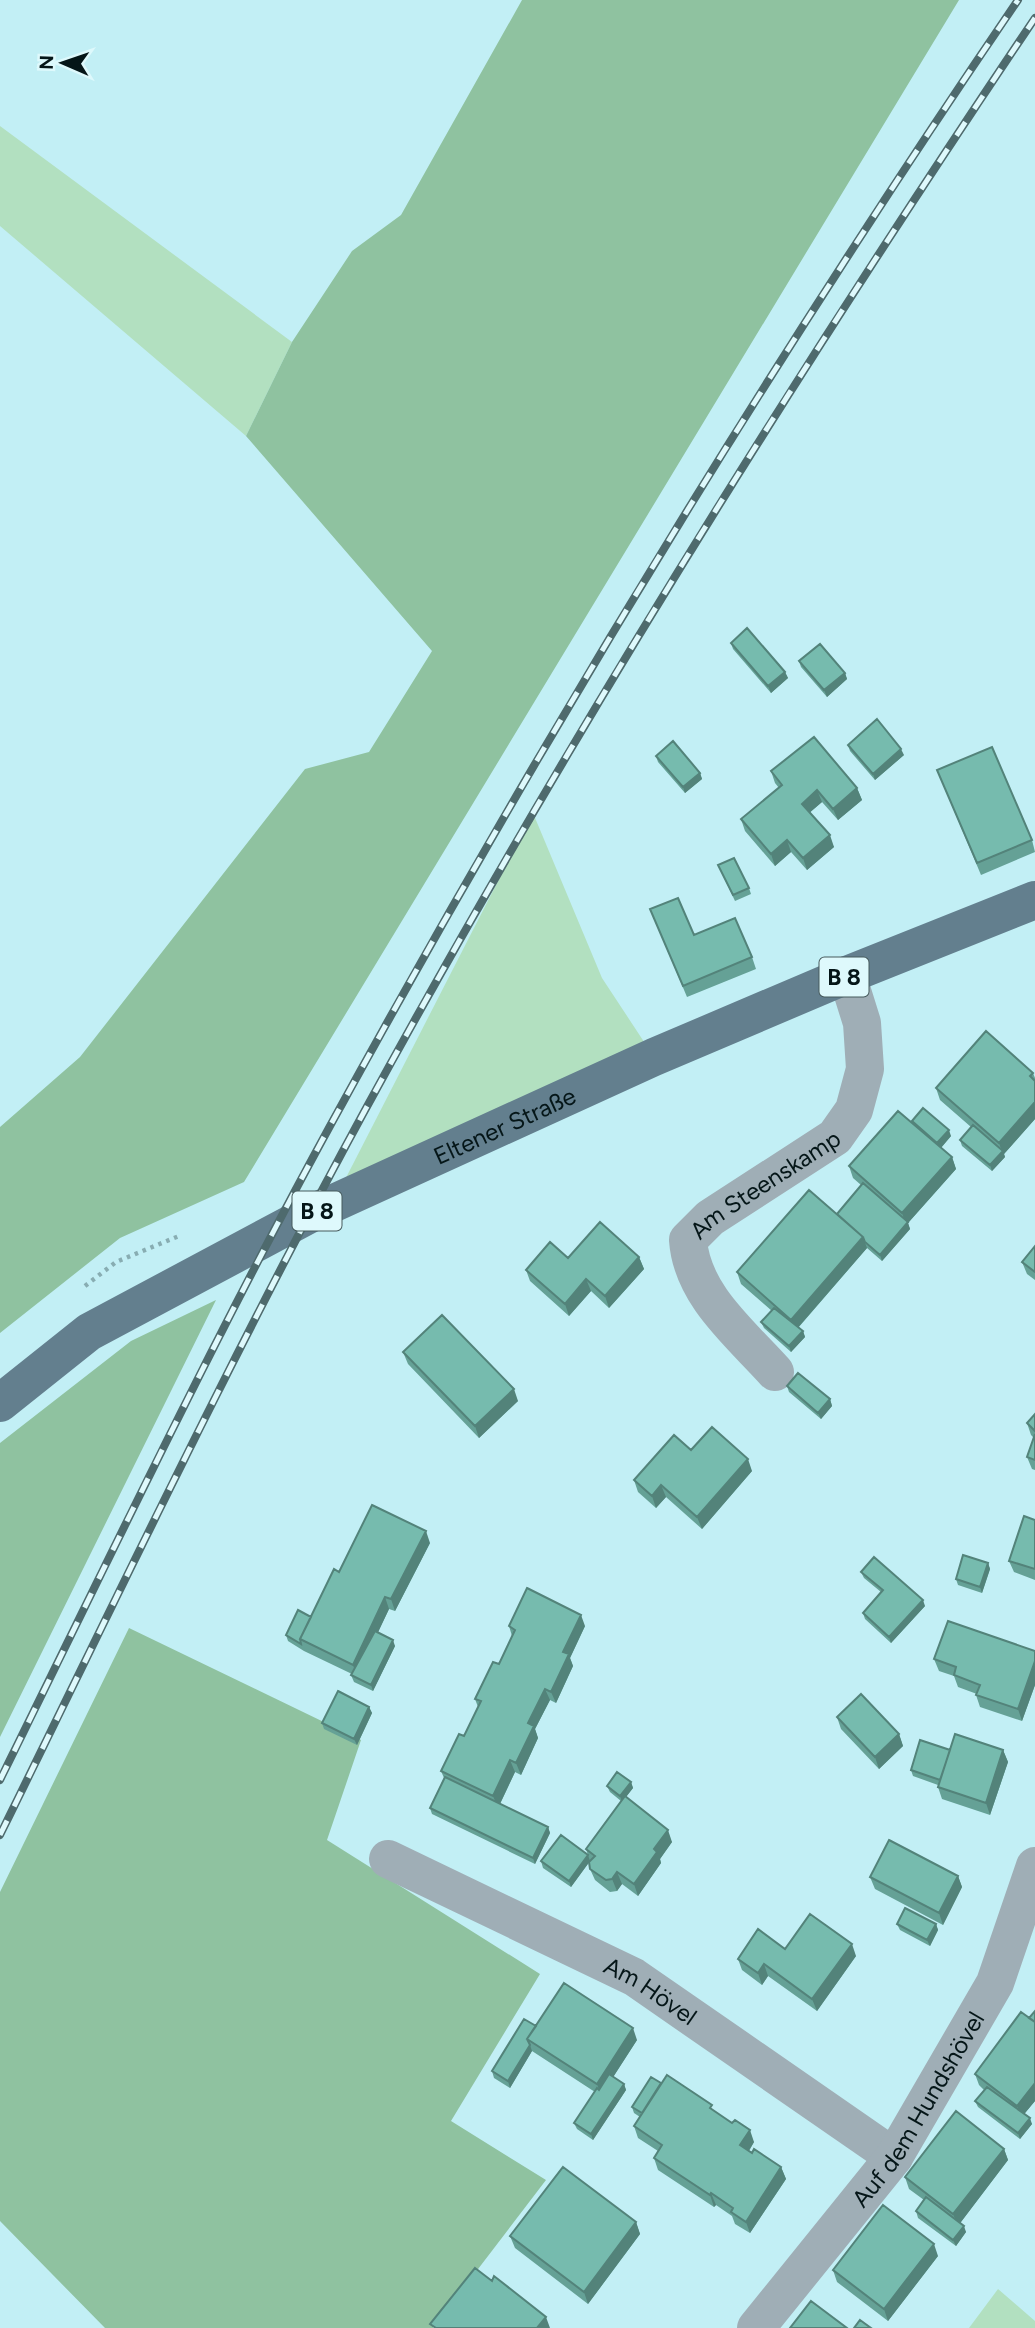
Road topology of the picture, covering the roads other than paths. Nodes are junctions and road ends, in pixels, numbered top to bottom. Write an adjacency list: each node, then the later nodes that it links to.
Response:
1 (1035, 900): 2 (main road, Eltener Straße / B 8)
2 (848, 975): 3 (street, Am Steenskamp); 4 (main road, Eltener Straße / B 8)
3 (775, 1371)
4 (0, 1403)
5 (388, 1859): 7 (street, Am Hövel)
6 (1035, 1867): 7 (street, Auf dem Hundshövel)
7 (894, 2157): 8 (street, Auf dem Hundshövel)
8 (756, 2328)

